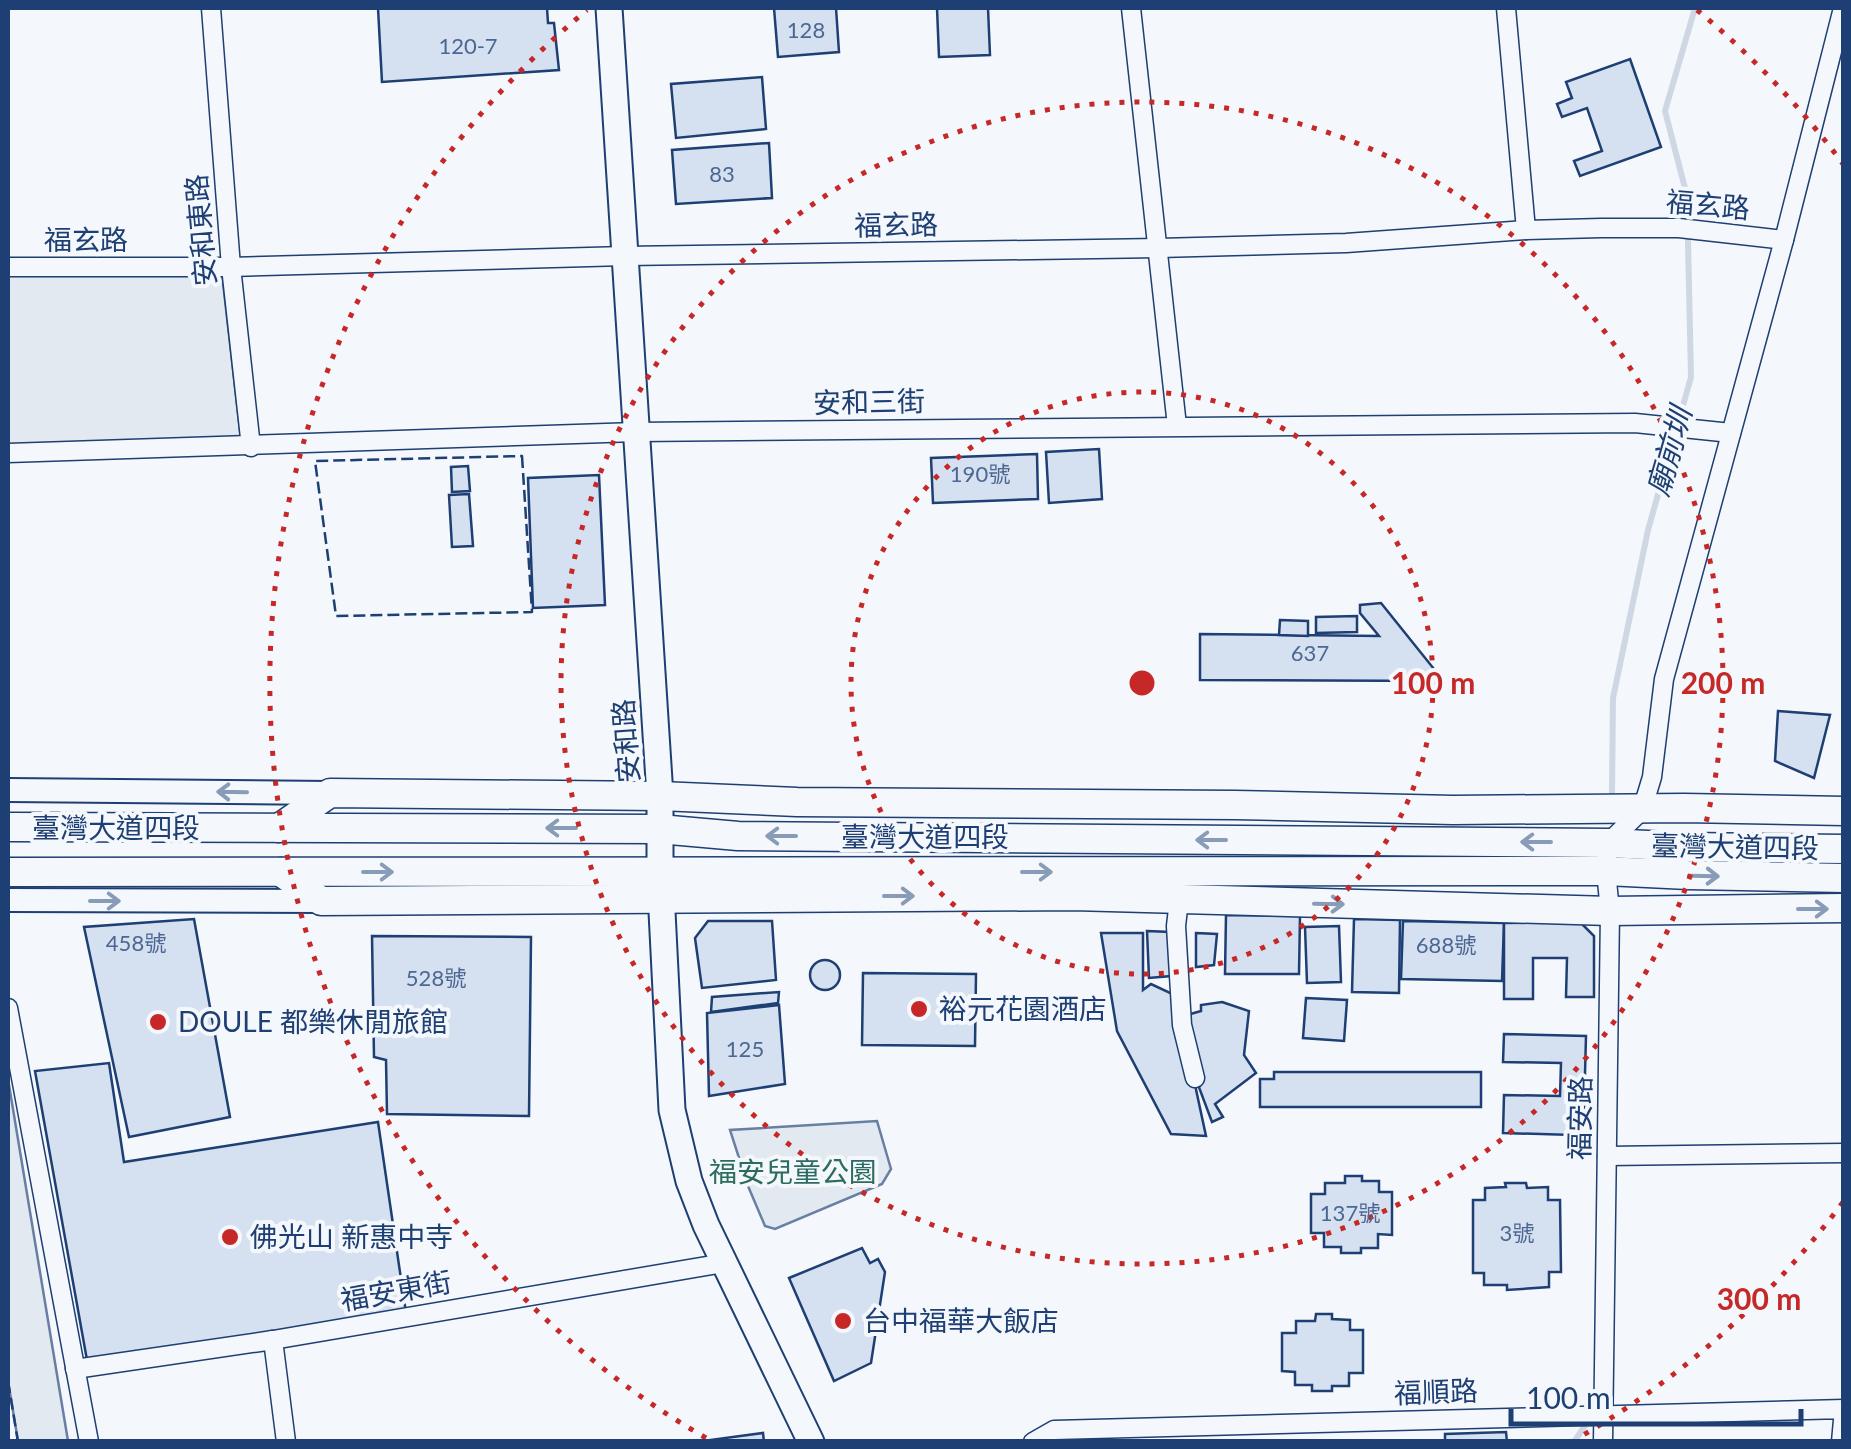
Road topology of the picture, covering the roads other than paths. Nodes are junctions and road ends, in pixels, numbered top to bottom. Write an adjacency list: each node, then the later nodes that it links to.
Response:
1 (211, 8): 11 (street, 安和東路)
2 (609, 8): 9 (main road, 安和路)
3 (1131, 8): 8 (street)
4 (1506, 8): 6 (street)
5 (1843, 8): 7 (street)
6 (1526, 230): 7 (street, 福玄路); 8 (street, 福玄路)
7 (1784, 240): 14 (street)
8 (1159, 248): 9 (street, 福玄路); 12 (street)
9 (625, 256): 11 (street, 福玄路); 13 (main road, 安和路)
10 (8, 267): 11 (street, 福玄路)
11 (231, 267): 15 (street, 安和東路)
12 (1177, 426): 13 (street, 安和三街); 14 (street, 安和三街)
13 (636, 432): 15 (street, 安和三街); 19 (main road, 安和路)
14 (1731, 433): 20 (street)
15 (251, 447): 16 (street, 安和三街)
16 (8, 454)
17 (8, 790): 18 (street, 臺灣大道四段, one-way to 17)
18 (330, 793): 19 (main road, 臺灣大道四段); 23 (main road)
19 (660, 796): 20 (main road, 臺灣大道四段); 24 (main road, 安和路)
20 (1642, 810): 21 (main road, 臺灣大道四段); 26 (street)
21 (1844, 810)
22 (8, 827): 23 (main road, 臺灣大道四段)
23 (278, 828): 24 (main road, 臺灣大道四段, one-way to 23)
24 (659, 829): 26 (main road, 臺灣大道四段, one-way to 24); 30 (main road, 安和路)
25 (1844, 849): 26 (main road, 臺灣大道四段)
26 (1607, 857): 29 (main road, 臺灣大道四段, one-way to 29); 30 (main road, 臺灣大道四段, one-way to 26); 35 (street, 福安路)
27 (8, 872): 28 (main road, 臺灣大道四段)
28 (280, 872): 30 (main road, 臺灣大道四段, one-way to 30); 33 (main road)
29 (1844, 878)
30 (661, 885): 32 (main road, 臺灣大道四段, one-way to 32); 33 (main road, 臺灣大道四段); 40 (main road, 安和路)
31 (8, 900): 33 (street, 臺灣大道四段, one-way to 33)
32 (1179, 900): 35 (main road, 臺灣大道四段, one-way to 35); 37 (street)
33 (321, 901)
34 (1844, 908): 35 (main road, 臺灣大道四段, one-way to 34)
35 (1610, 911): 39 (street, 福安路)
36 (8, 1008): 42 (street)
37 (1195, 1078)
38 (1844, 1153): 39 (street)
39 (1607, 1156): 44 (street, 福安路)
40 (724, 1264): 41 (street, 福安東街); 47 (main road, 安和路)
41 (273, 1340): 42 (street, 福安東街); 46 (street)
42 (75, 1369): 45 (street)
43 (1844, 1410): 44 (street, 福順路); 50 (street)
44 (1603, 1415): 48 (street, 福順路); 49 (street, 福安路)
45 (89, 1442)
46 (286, 1442)
47 (811, 1442)
48 (1033, 1442)
49 (1603, 1442)
50 (1841, 1442)

